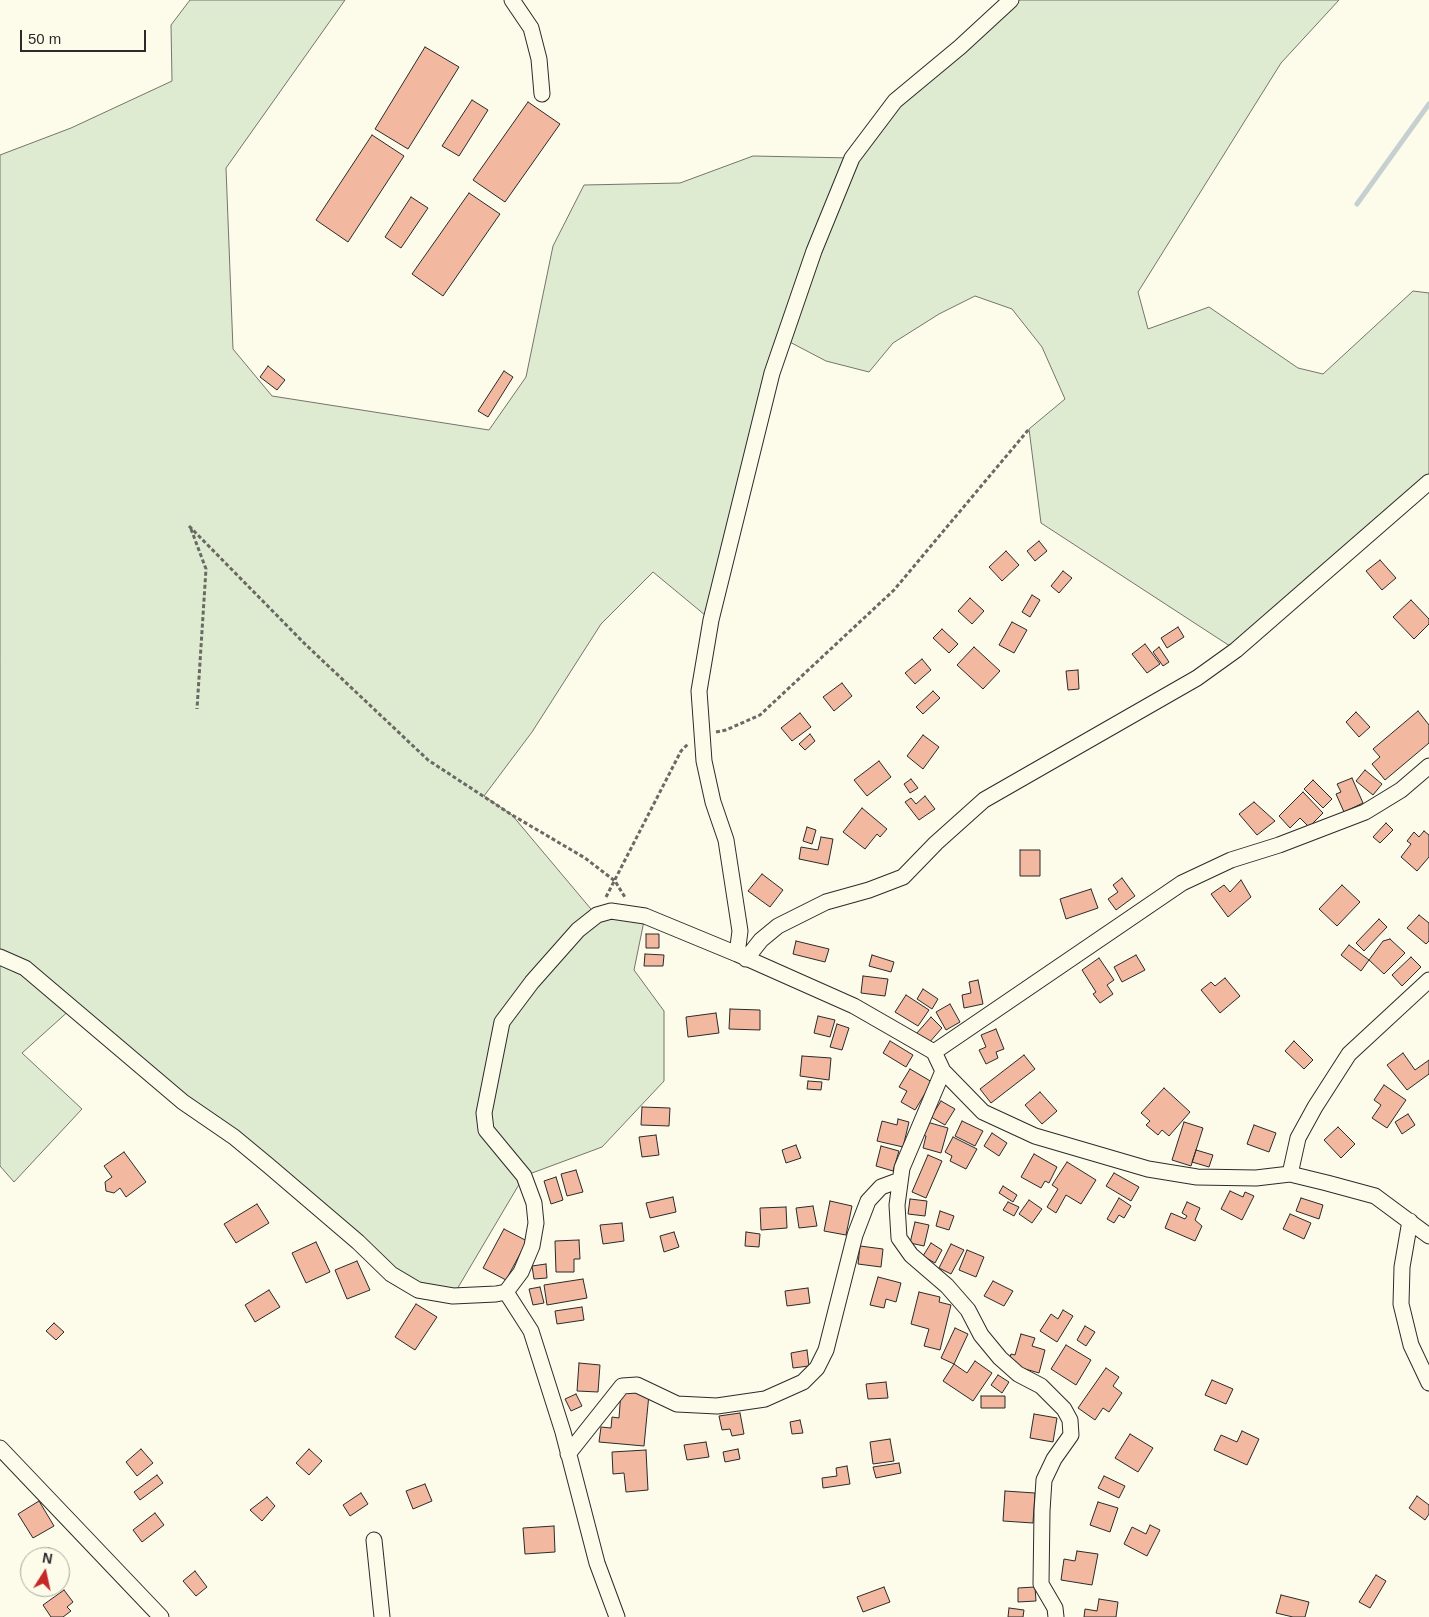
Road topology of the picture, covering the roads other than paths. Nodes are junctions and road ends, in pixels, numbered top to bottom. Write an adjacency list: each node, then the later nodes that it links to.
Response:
1 (512, 0): 3 (street)
2 (1011, 0): 6 (street)
3 (542, 94)
4 (1429, 482): 6 (street)
5 (1429, 766): 9 (street)
6 (742, 956): 9 (street); 15 (street)
7 (0, 957): 15 (street)
8 (1429, 980): 11 (street)
9 (934, 1052): 10 (street)
10 (943, 1071): 11 (street); 12 (street)
11 (1290, 1174): 13 (street)
12 (900, 1180): 18 (street); 23 (street)
13 (1410, 1221): 14 (street); 16 (street)
14 (1429, 1236)
15 (506, 1292): 18 (street)
16 (1429, 1382)
17 (0, 1448): 20 (street)
18 (568, 1454): 22 (street)
19 (374, 1540): 21 (street)
20 (161, 1617)
21 (382, 1617)
22 (617, 1617)
23 (1056, 1617)

